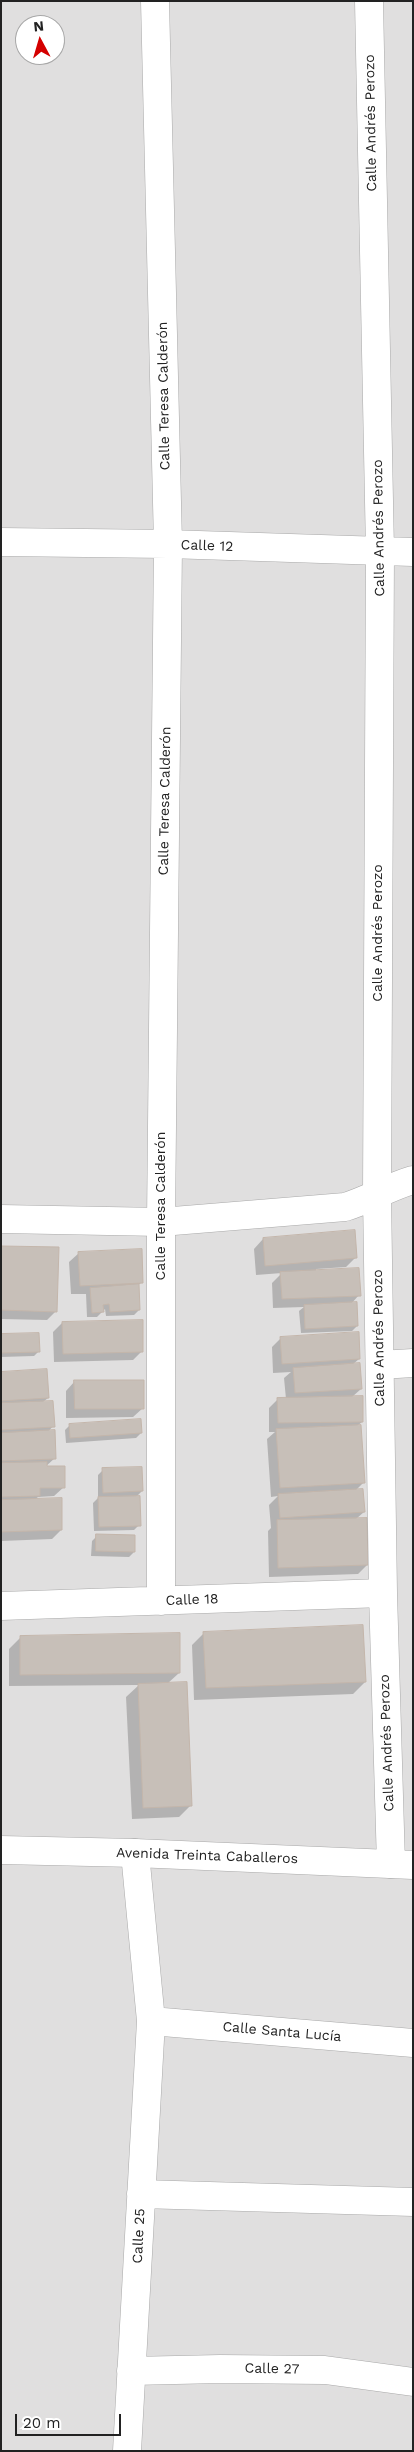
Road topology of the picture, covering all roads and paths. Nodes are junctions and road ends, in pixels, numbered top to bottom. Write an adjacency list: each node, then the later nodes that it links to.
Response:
1 (155, 1): 4 (street, Calle Teresa Calderón)
2 (369, 1): 5 (street, Calle Andrés Perozo)
3 (1, 542): 4 (street, Calle 12)
4 (168, 544): 5 (street, Calle 12); 10 (street, Calle Teresa Calderón)
5 (380, 551): 6 (street, Calle 12); 8 (street, Calle Andrés Perozo)
6 (413, 552)
7 (413, 1180): 8 (street)
8 (377, 1194): 10 (street); 12 (street, Calle Andrés Perozo)
9 (1, 1219): 10 (street)
10 (161, 1222): 14 (street, Calle Teresa Calderón)
11 (413, 1363): 12 (street)
12 (380, 1365): 13 (street, Calle Andrés Perozo)
13 (383, 1593): 14 (street, Calle 18); 18 (street, Calle Andrés Perozo)
14 (161, 1601): 15 (street, Calle 18)
15 (1, 1606)
16 (1, 1850): 17 (street, Avenida Treinta Caballeros)
17 (135, 1853): 18 (street, Avenida Treinta Caballeros); 19 (street, Calle 25)
18 (402, 1865)
19 (151, 2021): 20 (street, Calle Santa Lucía); 21 (street, Calle 25)
20 (413, 2043)
21 (142, 2194): 22 (street); 23 (street, Calle 25)
22 (413, 2202)
23 (131, 2371): 24 (street, Calle 27); 25 (street, Calle 25)
24 (413, 2382)
25 (127, 2451)

